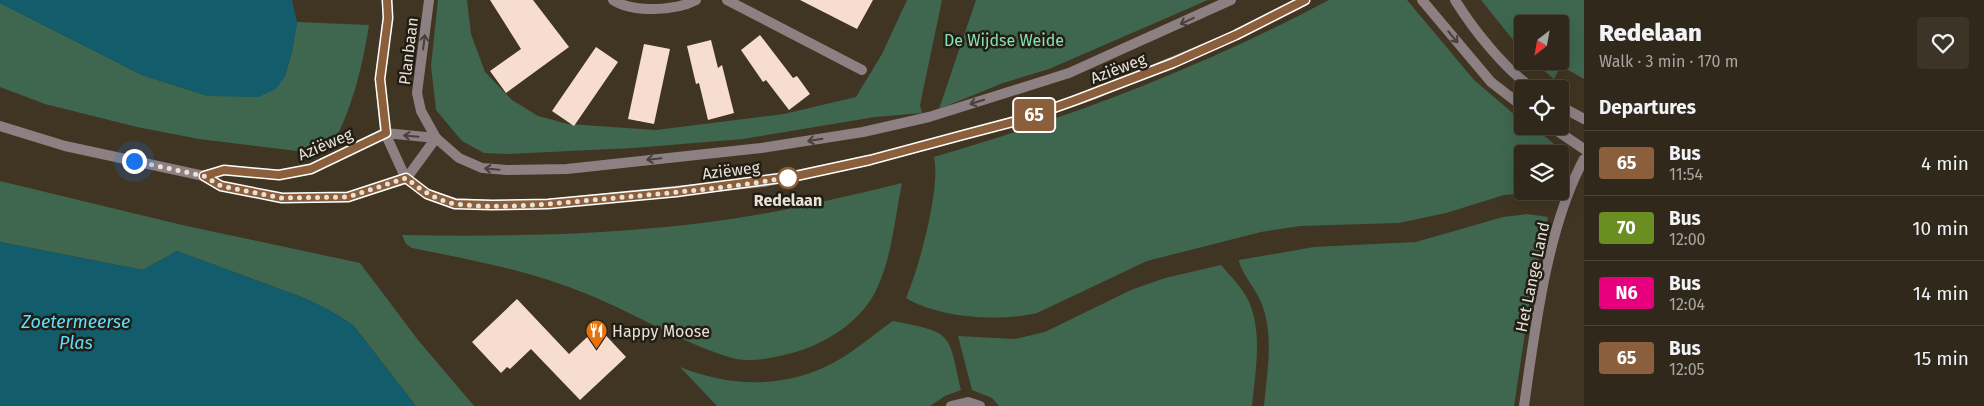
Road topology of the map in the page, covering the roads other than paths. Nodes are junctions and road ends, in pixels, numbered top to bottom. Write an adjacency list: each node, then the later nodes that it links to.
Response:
1 (387, 0): 16 (street, Planbaan)
2 (429, 0): 18 (street, Planbaan, one-way to 2)
3 (613, 0): 4 (street)
4 (696, 0)
5 (727, 0): 10 (street)
6 (1231, 0): 18 (street, Aziëweg, one-way to 18)
7 (1305, 0): 22 (street, Aziëweg)
8 (1422, 0): 12 (street, one-way to 12)
9 (1455, 0): 11 (street)
10 (862, 70)
11 (1521, 80)
12 (1514, 100)
13 (1569, 111): 14 (street)
14 (1584, 119)
15 (0, 126): 21 (street, Aziëweg)
16 (386, 133): 18 (street, one-way to 16); 21 (street, Aziëweg); 22 (street, Planbaan)
17 (1563, 135): 19 (street)
18 (436, 138): 22 (street)
19 (1584, 149)
20 (1584, 159): 25 (street, Het Lange Land)
21 (204, 176): 22 (street, Aziëweg)
22 (406, 178)
23 (951, 406): 24 (street)
24 (980, 406)
25 (1524, 406)

